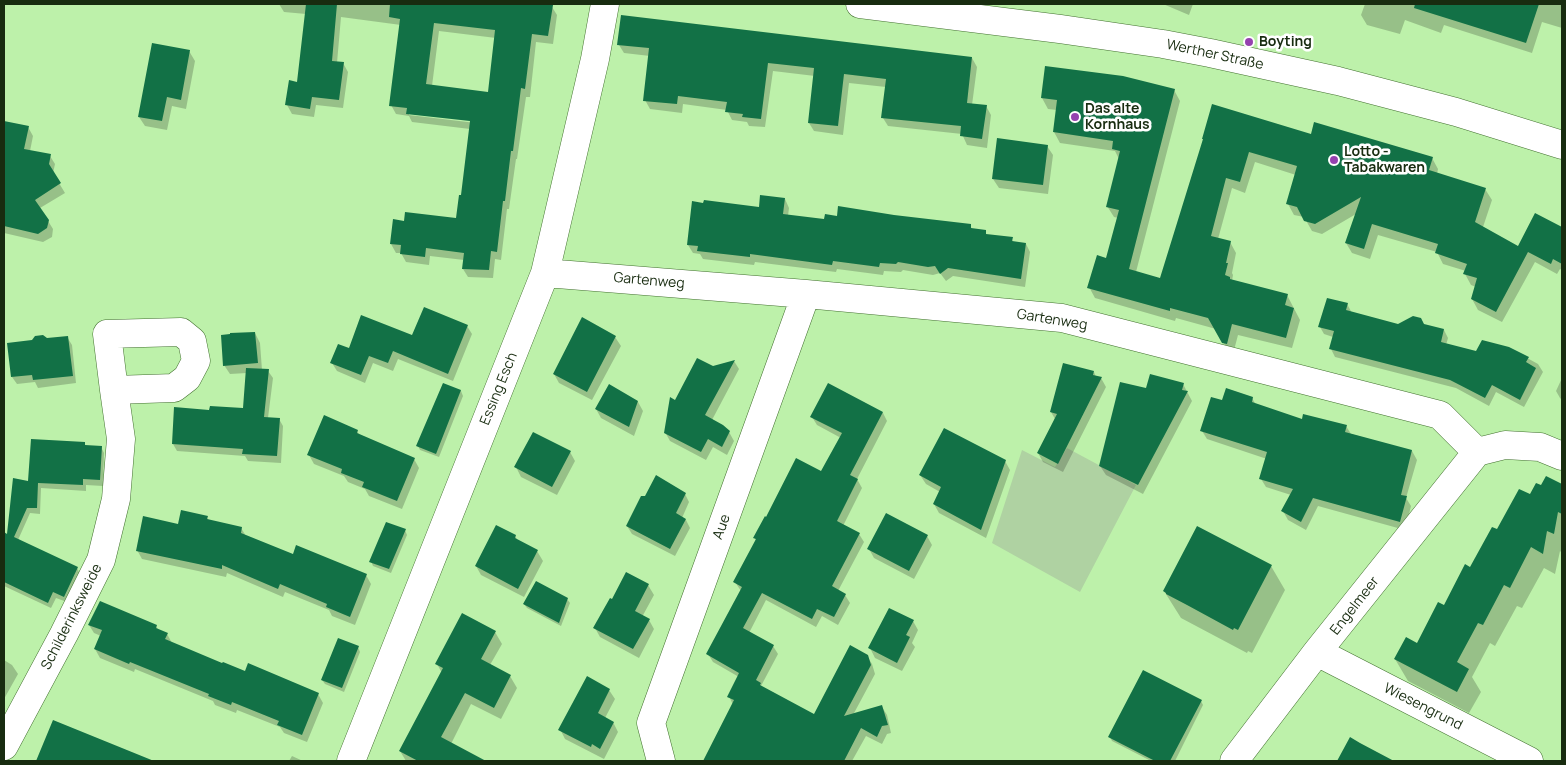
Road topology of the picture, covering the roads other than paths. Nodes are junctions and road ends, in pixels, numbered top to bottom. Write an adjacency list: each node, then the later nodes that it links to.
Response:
1 (605, 4): 4 (street, Essing Esch)
2 (860, 4): 3 (street, Werther Straße)
3 (1562, 145)
4 (545, 273): 5 (street, Gartenweg); 11 (street, Essing Esch)
5 (806, 294): 7 (street, Gartenweg); 12 (street, Aue)
6 (114, 390): 10 (street, Schilderinksweide)
7 (1477, 452): 8 (street); 9 (street, Engelmeer)
8 (1562, 456)
9 (1317, 652): 13 (street, Engelmeer); 14 (street, Wiesengrund)
10 (4, 746)
11 (350, 761)
12 (661, 761)
13 (1234, 761)
14 (1529, 761)

